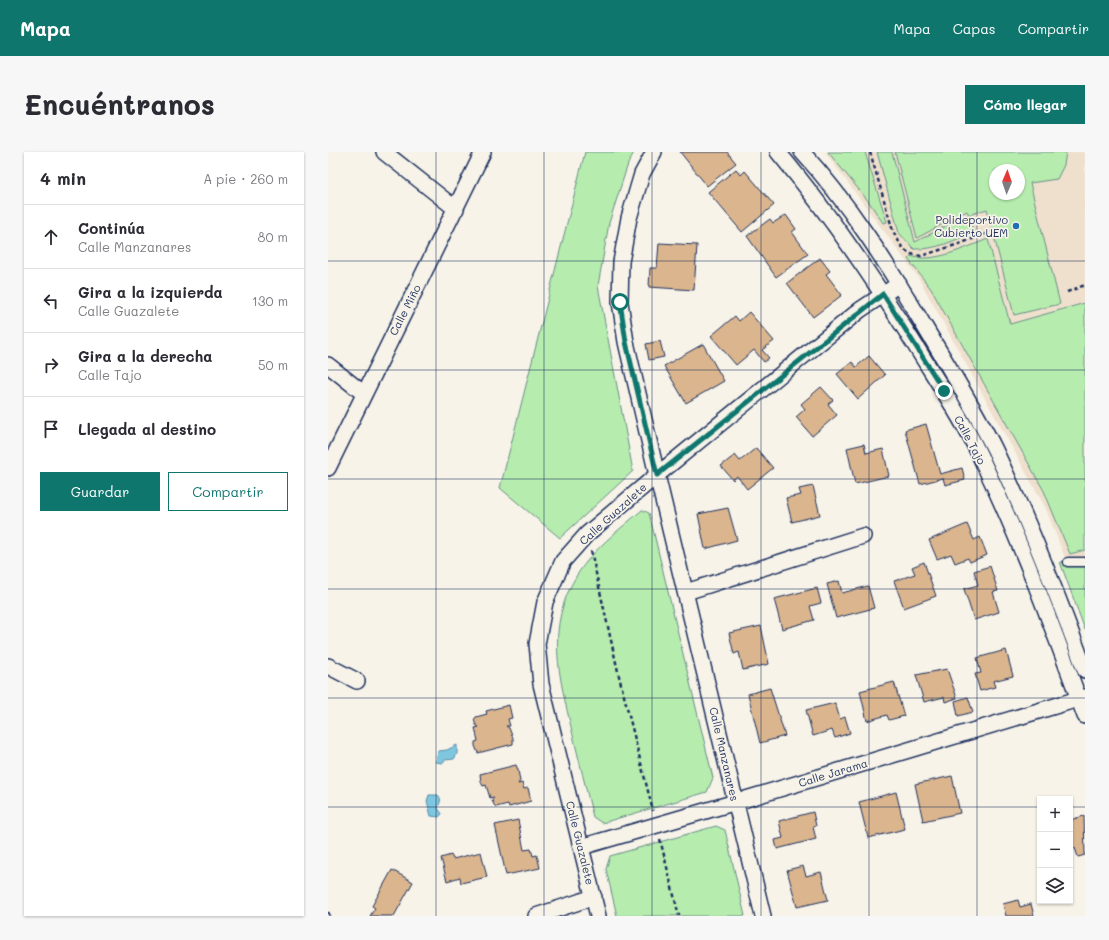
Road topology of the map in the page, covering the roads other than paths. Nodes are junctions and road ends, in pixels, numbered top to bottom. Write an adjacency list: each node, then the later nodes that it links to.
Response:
1 (384, 152): 6 (street)
2 (483, 152): 6 (street, Calle Miño)
3 (654, 152): 12 (street, Calle Manzanares)
4 (778, 152): 8 (street, Calle Tajo)
5 (802, 152): 7 (street, Calle Tajo)
6 (456, 209): 10 (street, Calle Miño)
7 (899, 284): 8 (street, Calle Guazalete); 18 (street, Calle Tajo)
8 (883, 294): 12 (street, Calle Guazalete); 20 (street, Calle Tajo)
9 (328, 365): 10 (street)
10 (363, 393): 11 (street, Calle Miño)
11 (328, 468)
12 (657, 475): 16 (street, Calle Manzanares); 23 (street, Calle Guazalete)
13 (863, 536): 16 (street)
14 (1068, 562): 15 (lane)
15 (1085, 562)
16 (686, 592): 22 (street, Calle Manzanares)
17 (328, 666): 19 (street)
18 (1085, 670)
19 (357, 681)
20 (1082, 698): 21 (street, Calle Tajo); 22 (street, Calle Jarama)
21 (1085, 716)
22 (736, 802): 23 (street, Calle Jarama); 27 (street, Calle Manzanares)
23 (581, 847): 24 (street, Calle Guazalete)
24 (594, 897): 25 (street, Calle Guazalete); 26 (street, Calle Guazalete)
25 (536, 916)
26 (598, 916)
27 (763, 916)

